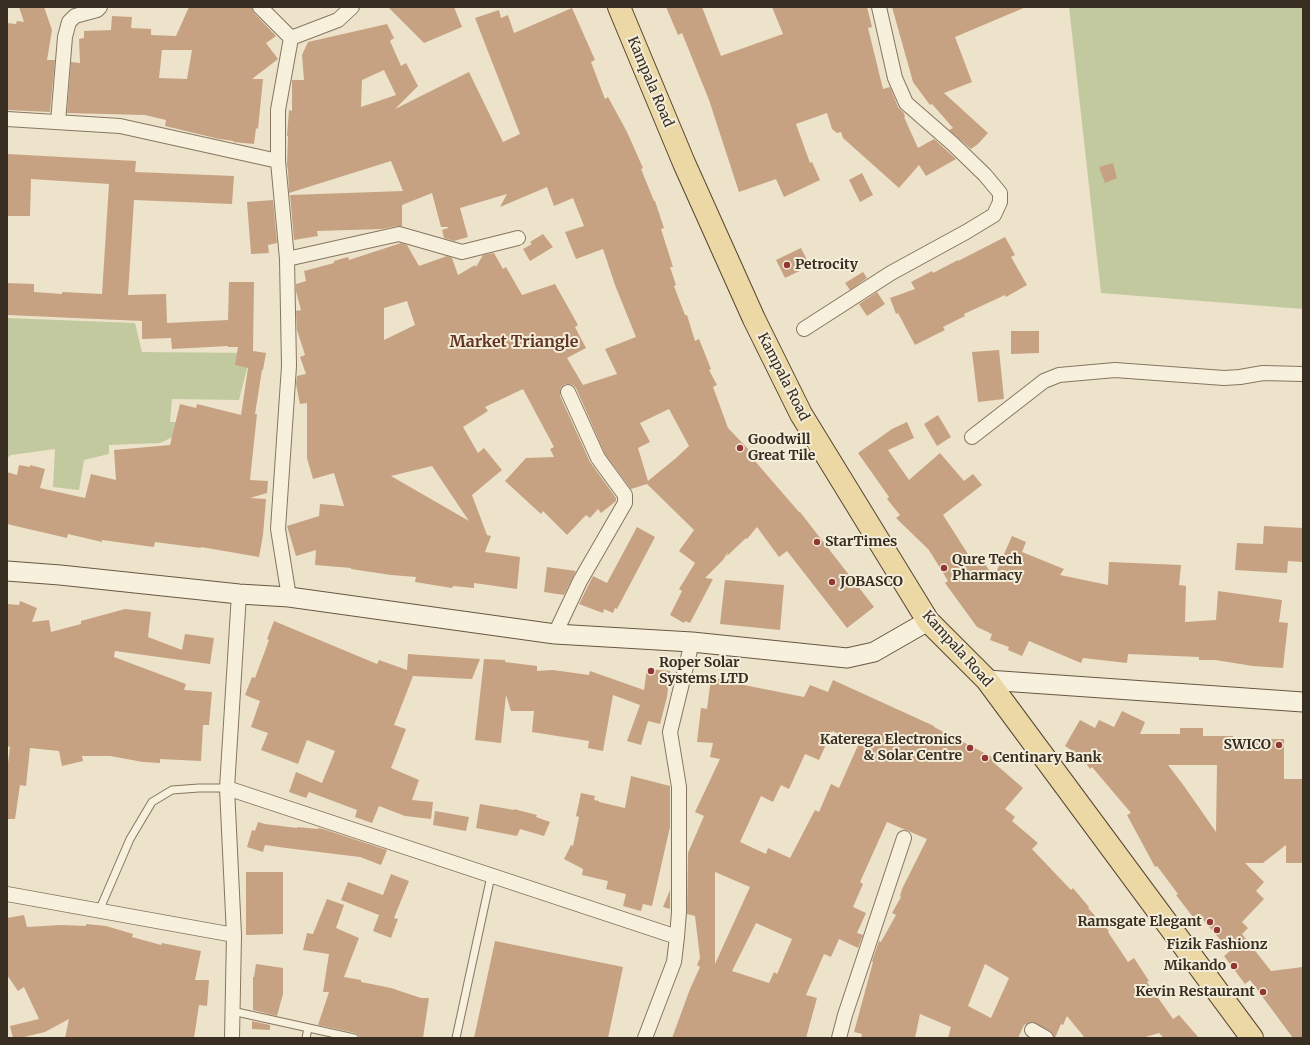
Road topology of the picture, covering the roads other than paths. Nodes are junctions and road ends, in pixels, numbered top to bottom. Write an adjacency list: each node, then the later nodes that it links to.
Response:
1 (100, 7): 8 (street)
2 (260, 7): 6 (street)
3 (352, 7): 6 (street)
4 (619, 7): 19 (main road, Kampala Road)
5 (879, 7): 12 (street)
6 (292, 38): 9 (street)
7 (7, 119): 8 (street)
8 (58, 122): 9 (street)
9 (278, 161): 11 (street)
10 (518, 238): 11 (street)
11 (287, 259): 18 (street)
12 (804, 328)
13 (1303, 374): 15 (street)
14 (568, 392): 20 (street)
15 (972, 438)
16 (7, 571): 17 (street)
17 (239, 594): 18 (street); 24 (street)
18 (289, 597): 20 (street)
19 (928, 621): 21 (street); 22 (main road, Kampala Road)
20 (556, 634): 21 (street)
21 (692, 642): 30 (street)
22 (987, 680): 23 (street); 41 (main road, Kampala Road)
23 (1303, 702)
24 (227, 788): 26 (street); 28 (lane); 29 (street)
25 (904, 838): 39 (street)
26 (490, 876): 30 (street); 37 (lane)
27 (7, 894): 28 (street)
28 (99, 911): 29 (street)
29 (234, 935): 31 (street)
30 (677, 937): 38 (street)
31 (232, 1012): 32 (lane); 34 (street)
32 (308, 1028): 35 (lane); 36 (lane)
33 (1032, 1030): 40 (street)
34 (232, 1038)
35 (306, 1038)
36 (354, 1038)
37 (456, 1038)
38 (645, 1038)
39 (839, 1038)
40 (1046, 1038)
41 (1252, 1038)

